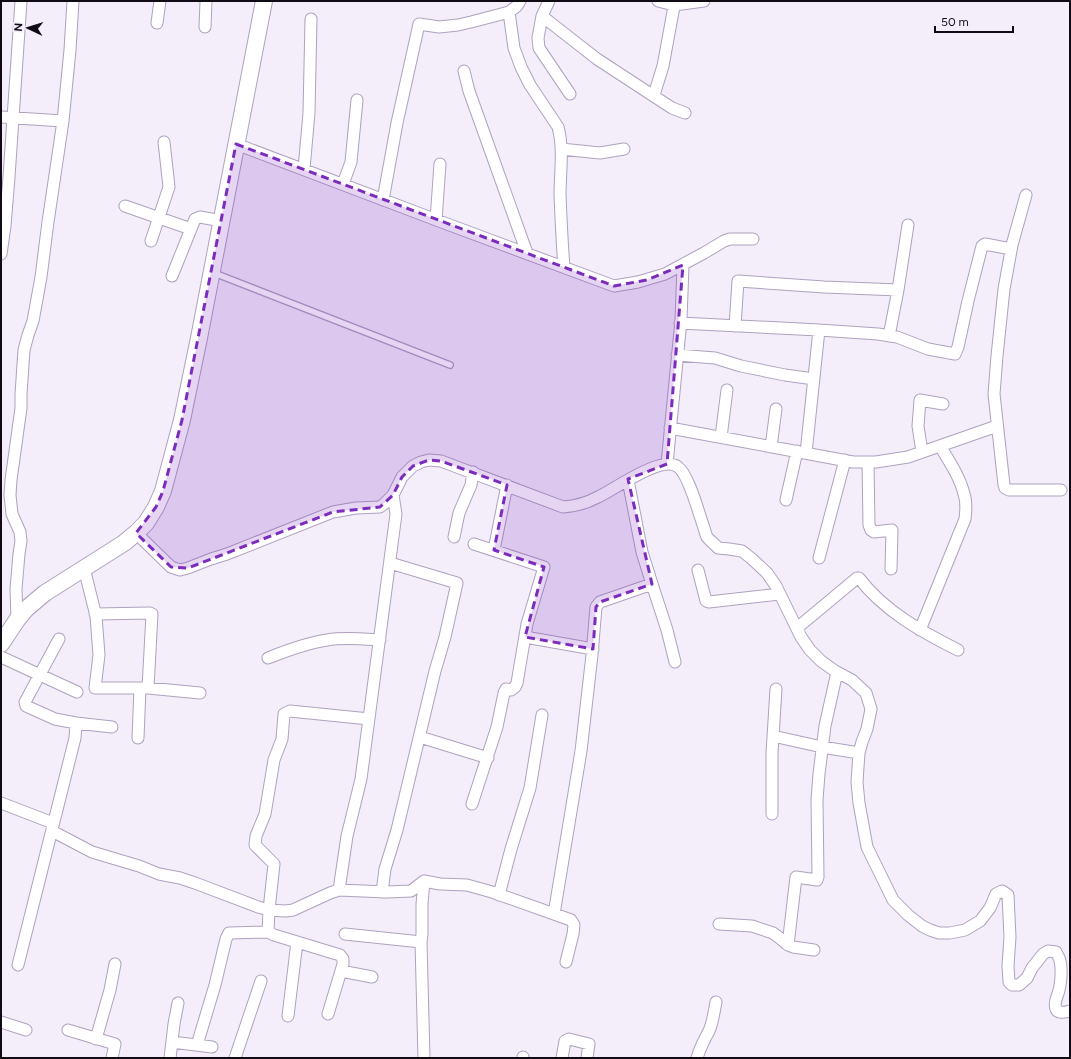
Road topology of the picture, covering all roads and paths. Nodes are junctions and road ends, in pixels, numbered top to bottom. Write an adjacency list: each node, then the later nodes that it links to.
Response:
1 (21, 1): 22 (street)
2 (73, 1): 23 (street)
3 (160, 1): 14 (street)
4 (206, 1): 15 (street)
5 (264, 1): 25 (main road)
6 (520, 1): 11 (street)
7 (549, 1): 12 (street)
8 (658, 1): 10 (street)
9 (704, 1): 10 (street)
10 (675, 3): 18 (street)
11 (509, 12): 27 (street); 32 (street)
12 (542, 16): 17 (street); 18 (street)
13 (311, 19): 29 (street)
14 (157, 23)
15 (205, 27)
16 (464, 71): 42 (street)
17 (570, 94)
18 (654, 95): 20 (street)
19 (357, 100): 30 (street)
20 (685, 113)
21 (1, 117): 22 (street)
22 (13, 118): 23 (street); 43 (street)
23 (63, 120): 87 (street)
24 (164, 142): 34 (street)
25 (236, 144): 29 (street); 36 (main road)
26 (624, 149): 27 (street)
27 (561, 150): 45 (street)
28 (440, 164): 35 (street)
29 (304, 169): 30 (street)
30 (343, 184): 32 (street)
31 (1026, 195): 41 (street)
32 (383, 200): 35 (street)
33 (125, 206): 34 (street)
34 (159, 217): 38 (street); 40 (street)
35 (436, 220): 42 (street)
36 (222, 221): 38 (street); 46 (main road)
37 (908, 225): 48 (street)
38 (191, 228): 47 (street)
39 (753, 239): 44 (street)
40 (151, 241)
41 (1011, 249): 52 (street); 59 (street)
42 (527, 253): 45 (street)
43 (1, 254)
44 (683, 265): 45 (street); 49 (street)
45 (564, 267)
46 (212, 272): 54 (lane); 75 (main road)
47 (172, 276)
48 (898, 290): 50 (street); 52 (street)
49 (680, 323): 50 (street); 53 (street)
50 (735, 326): 51 (street)
51 (819, 330): 52 (street); 55 (street)
52 (889, 336)
53 (677, 355): 55 (street); 60 (street)
54 (450, 365)
55 (814, 379): 64 (street)
56 (727, 390): 61 (street)
57 (943, 404): 65 (street)
58 (776, 409): 63 (street)
59 (997, 426): 62 (street); 72 (street)
60 (670, 428): 61 (street); 68 (street)
61 (721, 437): 63 (street)
62 (940, 446): 65 (street); 89 (street)
63 (771, 447): 64 (street)
64 (801, 452): 66 (street); 74 (street)
65 (922, 452): 67 (street)
66 (845, 460): 67 (street); 79 (street)
67 (868, 462): 82 (street)
68 (667, 464): 70 (street); 85 (street)
69 (473, 472): 71 (street); 73 (street); 76 (street)
70 (628, 480): 71 (street); 84 (street)
71 (507, 485): 78 (street)
72 (1061, 490)
73 (393, 495): 75 (street); 80 (street)
74 (786, 500)
75 (136, 533): 81 (main road)
76 (454, 537)
77 (474, 544): 78 (street)
78 (494, 550): 90 (street)
79 (819, 558)
80 (390, 563): 92 (street); 110 (street)
81 (84, 568): 86 (street); 87 (main road)
82 (891, 569)
83 (698, 570): 85 (street)
84 (652, 584): 94 (street); 98 (street)
85 (780, 594): 88 (street)
86 (95, 614): 101 (street); 101 (street)
87 (17, 620): 93 (main road)
88 (797, 628): 89 (street); 99 (street)
89 (920, 630): 95 (street)
90 (525, 638): 94 (street); 114 (street)
91 (59, 639): 100 (street)
92 (380, 640): 97 (street); 106 (street)
93 (1, 644)
94 (593, 649): 124 (street)
95 (958, 650)
96 (1, 657): 100 (street)
97 (268, 658)
98 (675, 662)
99 (837, 672): 112 (street); 113 (street)
100 (39, 675): 103 (street); 107 (street)
101 (144, 688): 104 (street); 111 (street)
102 (776, 689): 109 (street)
103 (77, 692)
104 (200, 693)
105 (542, 715): 122 (street)
106 (369, 719): 120 (street); 123 (street)
107 (76, 723): 108 (street); 118 (street)
108 (112, 727)
109 (773, 736): 112 (street); 117 (street)
110 (420, 737): 114 (street); 121 (street)
111 (138, 738)
112 (822, 746): 113 (street); 130 (street)
113 (859, 753): 140 (street)
114 (488, 758): 116 (street)
115 (1, 803): 118 (street)
116 (472, 804)
117 (772, 814)
118 (52, 827): 123 (street); 134 (street)
119 (424, 881): 121 (street); 122 (street); 129 (street)
120 (339, 890): 121 (street); 123 (street)
121 (382, 892)
122 (499, 895): 124 (street)
123 (269, 910): 126 (street)
124 (554, 914): 132 (street)
125 (719, 924): 130 (street)
126 (268, 932): 128 (street); 148 (street)
127 (345, 934): 129 (street)
128 (297, 942): 135 (street); 142 (street)
129 (421, 942): 153 (street)
130 (788, 945): 131 (street)
131 (814, 950)
132 (566, 962)
133 (115, 964): 146 (street)
134 (18, 965)
135 (340, 971): 136 (street); 141 (street)
136 (372, 977)
137 (261, 980): 152 (street)
138 (716, 1002): 156 (street)
139 (178, 1003): 147 (street)
140 (1070, 1012)
141 (328, 1014)
142 (288, 1016)
143 (1, 1022): 144 (street)
144 (26, 1030)
145 (68, 1030): 146 (street)
146 (96, 1039): 150 (street)
147 (172, 1042): 148 (street); 151 (street)
148 (197, 1045): 149 (street)
149 (212, 1047)
150 (112, 1058)
151 (170, 1058)
152 (234, 1058)
153 (424, 1058)
154 (562, 1058): 155 (street)
155 (586, 1058)
156 (697, 1058)

